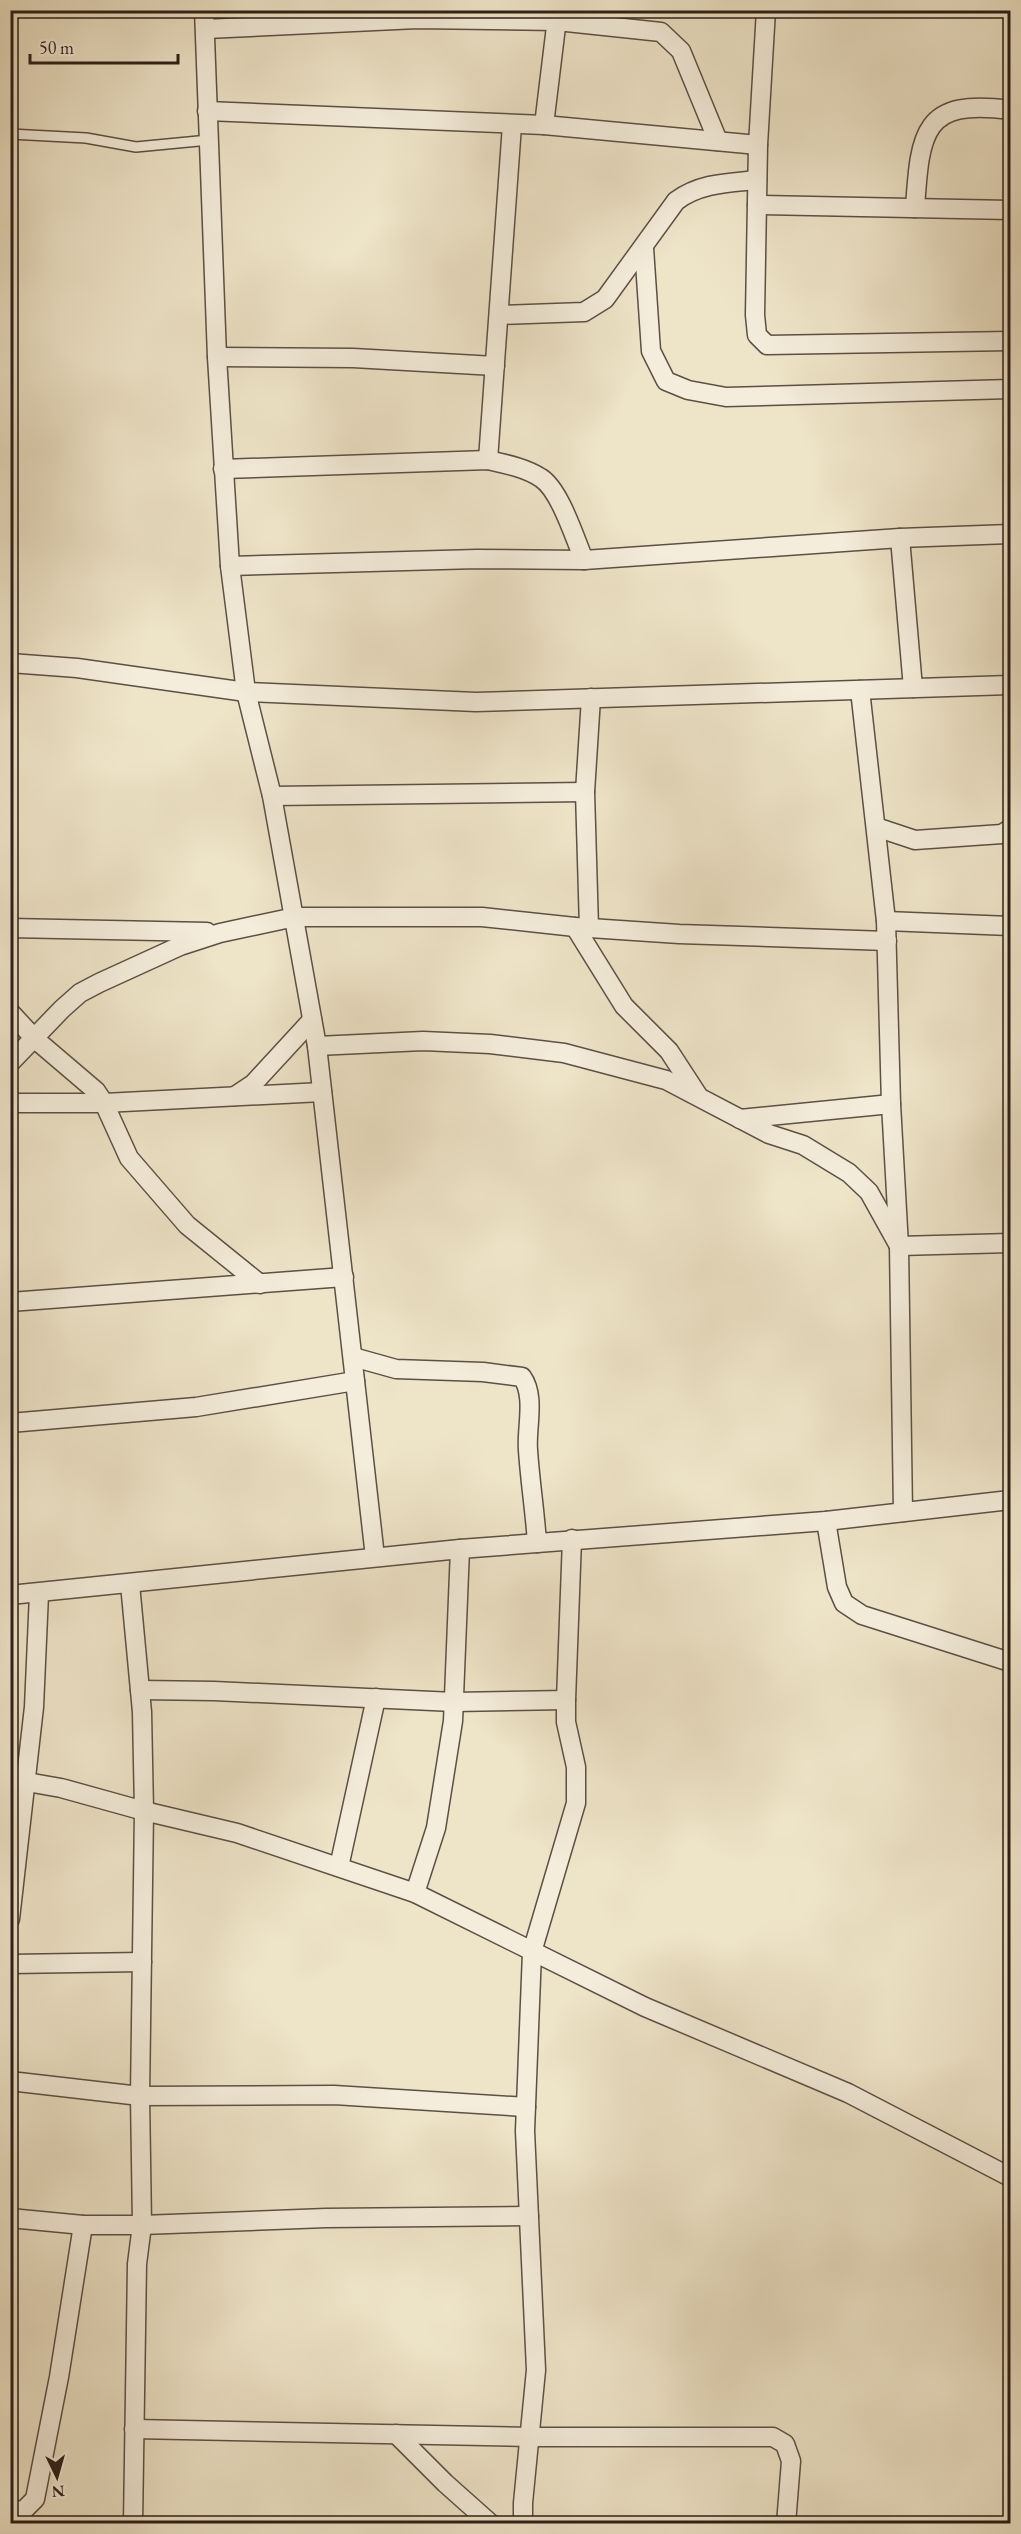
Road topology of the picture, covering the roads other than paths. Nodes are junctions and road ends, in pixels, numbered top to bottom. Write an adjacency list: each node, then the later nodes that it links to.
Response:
1 (766, 10): 11 (street)
2 (557, 16): 3 (street); 7 (street); 10 (street)
3 (205, 20): 5 (street)
4 (1011, 110): 14 (street)
5 (207, 111): 6 (street); 9 (street)
6 (512, 125): 7 (street); 17 (street)
7 (544, 125): 10 (street)
8 (10, 134): 9 (lane)
9 (209, 140): 19 (street)
10 (718, 141): 11 (street)
11 (758, 145): 12 (street)
12 (757, 180): 13 (street); 16 (street)
13 (757, 205): 14 (street); 18 (street)
14 (915, 208): 15 (street)
15 (1011, 210)
16 (644, 248): 17 (street); 21 (street)
17 (499, 315): 20 (street)
18 (1011, 341)
19 (217, 357): 20 (street); 23 (street)
20 (495, 366): 22 (street)
21 (1011, 389)
22 (488, 460): 23 (street); 26 (street)
23 (223, 469): 27 (street)
24 (1011, 534): 25 (street)
25 (900, 538): 26 (street); 30 (street)
26 (584, 560): 27 (street)
27 (230, 566): 32 (street)
28 (10, 663): 32 (street)
29 (1011, 685): 30 (street)
30 (913, 688): 31 (street)
31 (860, 690): 33 (street); 36 (street)
32 (246, 692): 33 (street); 35 (street)
33 (591, 698): 34 (street)
34 (585, 792): 35 (street); 42 (street)
35 (272, 796): 38 (street)
36 (876, 827): 37 (street); 39 (street)
37 (1011, 829)
38 (295, 917): 42 (street); 43 (street); 46 (street)
39 (886, 921): 40 (street); 44 (street)
40 (1011, 926)
41 (10, 928): 43 (street)
42 (582, 928): 44 (street); 51 (street)
43 (220, 933): 47 (street)
44 (887, 941): 55 (street)
45 (10, 1012): 47 (street)
46 (312, 1020): 48 (street); 52 (street)
47 (34, 1039): 49 (street); 54 (street)
48 (317, 1046): 50 (street); 51 (street)
49 (10, 1063)
50 (321, 1092): 52 (street); 59 (street)
51 (698, 1095): 56 (street)
52 (234, 1097): 54 (street)
53 (10, 1102): 54 (street)
54 (104, 1102): 60 (street)
55 (891, 1104): 56 (street); 58 (street)
56 (740, 1119): 58 (street)
57 (1011, 1243): 58 (street)
58 (899, 1246): 66 (street)
59 (344, 1277): 60 (street); 62 (street)
60 (260, 1284): 61 (street)
61 (10, 1302)
62 (353, 1357): 63 (street); 69 (street)
63 (355, 1381): 64 (street); 71 (street)
64 (10, 1423)
65 (1011, 1500): 66 (street)
66 (903, 1512): 67 (street)
67 (826, 1521): 68 (street); 75 (street)
68 (572, 1539): 69 (street); 78 (street)
69 (537, 1543): 70 (street)
70 (460, 1549): 71 (street); 79 (street)
71 (375, 1557): 72 (street)
72 (130, 1584): 73 (street); 76 (street)
73 (39, 1594): 74 (street); 80 (street)
74 (10, 1595)
75 (1011, 1662)
76 (140, 1690): 77 (street); 81 (street)
77 (376, 1698): 79 (street); 82 (street)
78 (566, 1700): 79 (street); 85 (street)
79 (454, 1702): 83 (street)
80 (17, 1780): 81 (street); 84 (street)
81 (144, 1811): 82 (street); 86 (street)
82 (339, 1867): 83 (street)
83 (415, 1893): 85 (street)
84 (10, 1919)
85 (532, 1952): 90 (street); 91 (street)
86 (142, 1962): 87 (street); 89 (street)
87 (10, 1964)
88 (10, 2081): 89 (street)
89 (140, 2096): 90 (street); 95 (street)
90 (526, 2107): 92 (street)
91 (1011, 2177)
92 (529, 2216): 95 (street); 98 (street)
93 (10, 2218): 94 (street)
94 (83, 2225): 95 (street); 99 (street)
95 (142, 2225): 96 (street)
96 (134, 2429): 97 (street); 100 (street)
97 (396, 2434): 98 (street); 101 (street)
98 (529, 2437): 102 (street); 103 (street)
99 (10, 2512)
100 (132, 2523)
101 (491, 2523)
102 (524, 2523)
103 (786, 2523)

